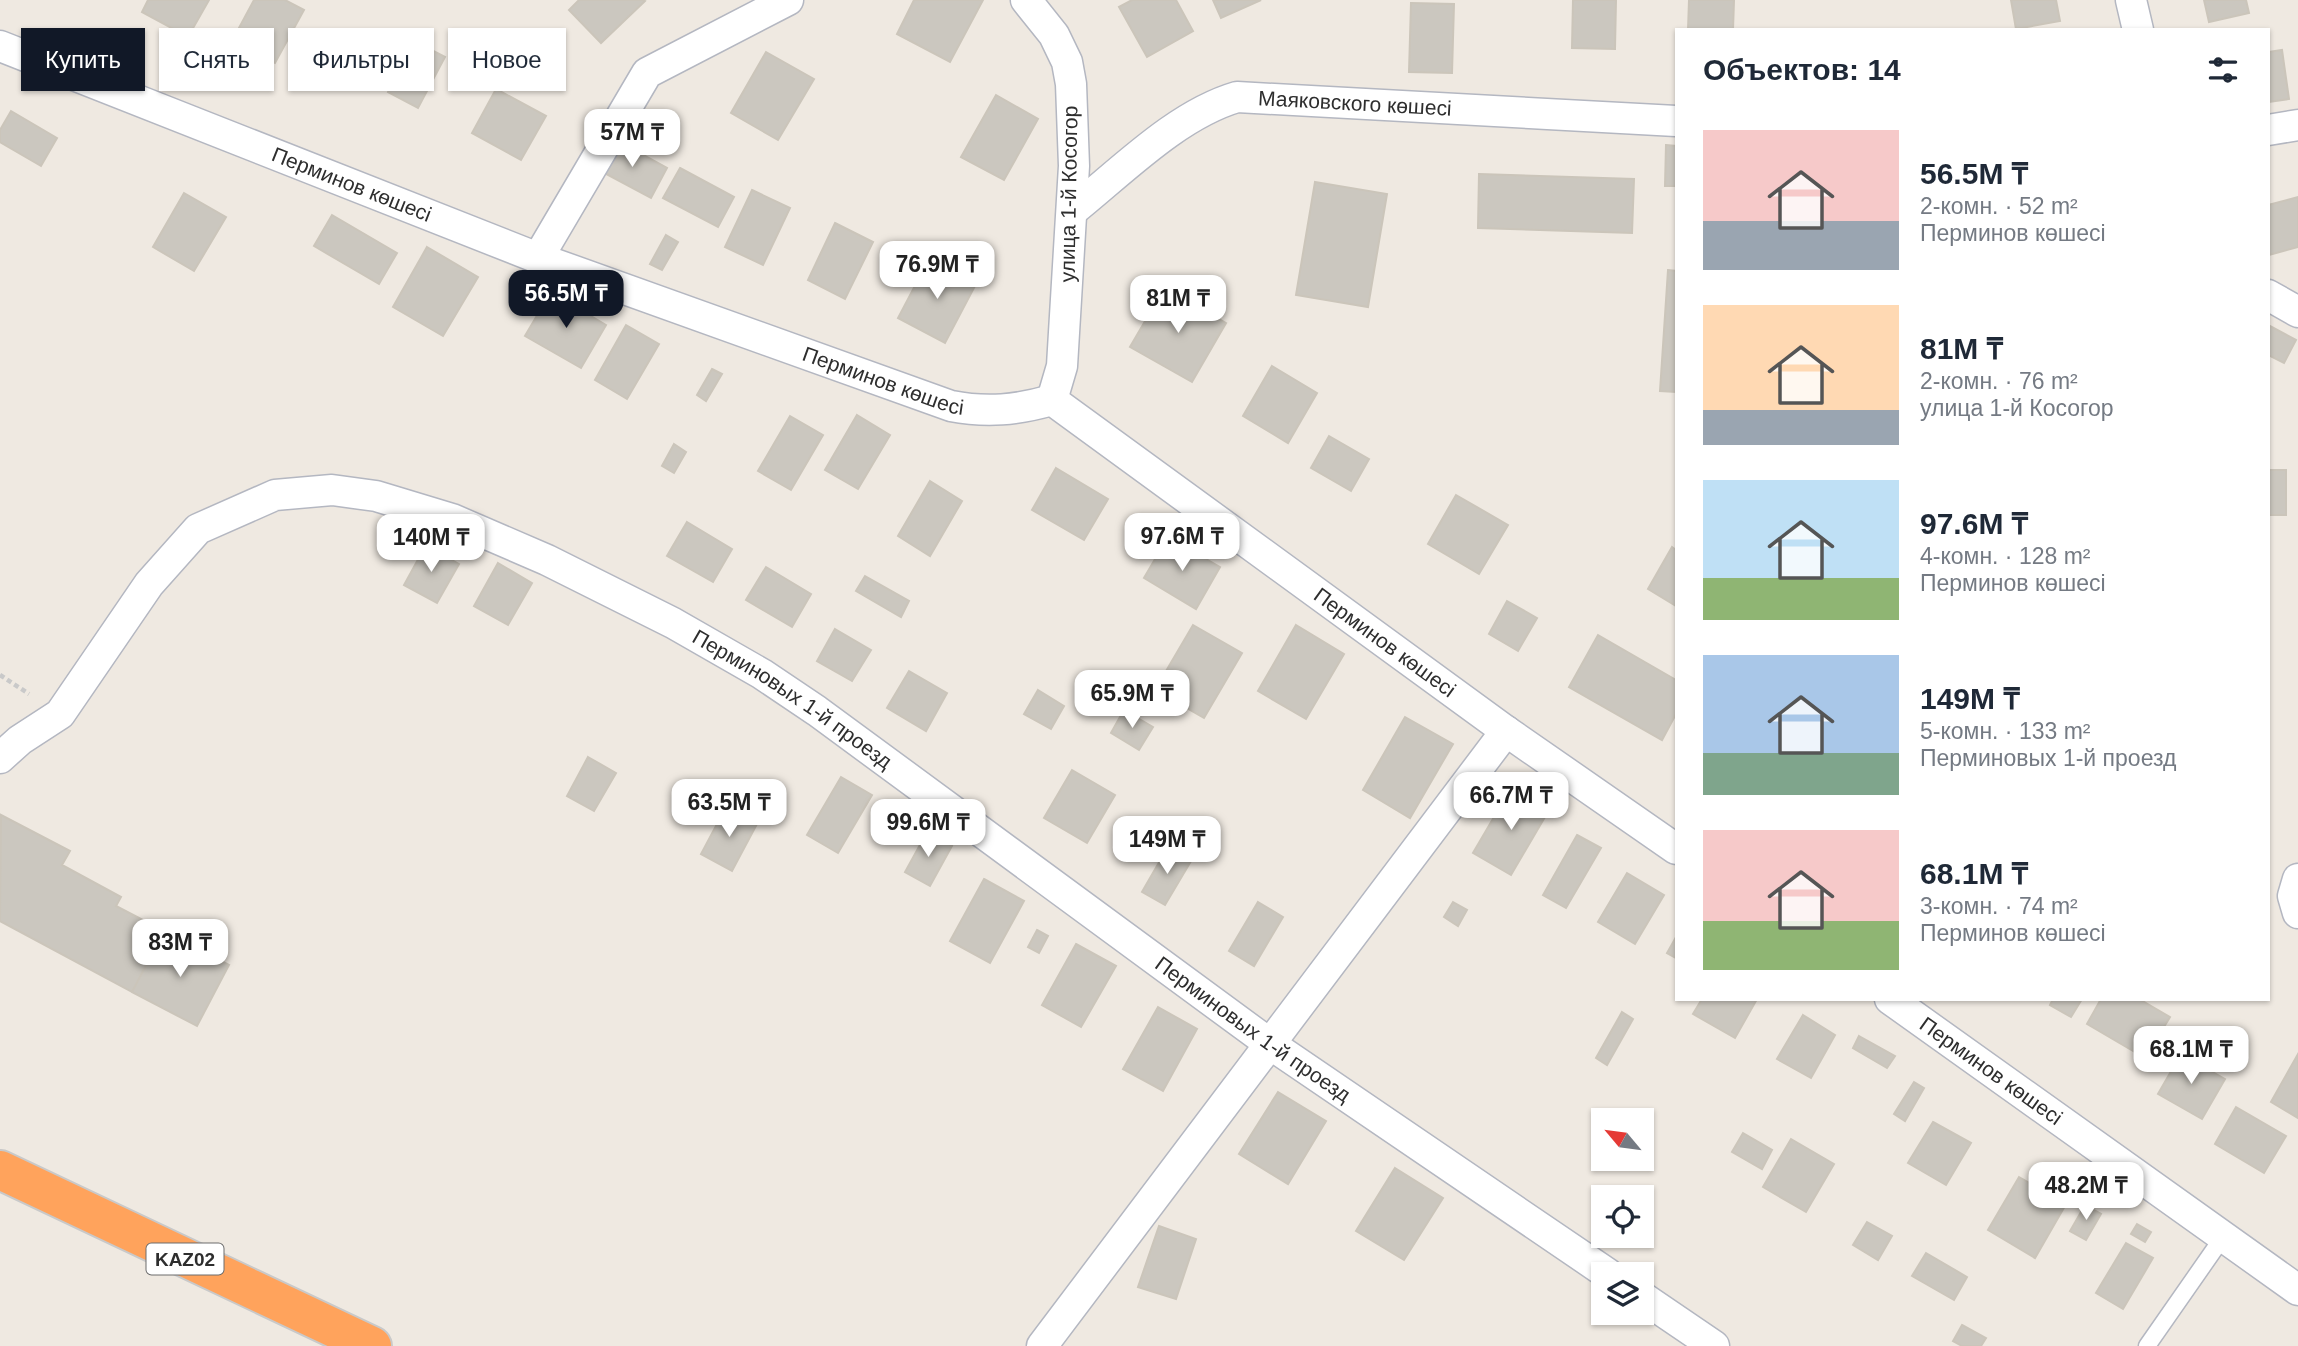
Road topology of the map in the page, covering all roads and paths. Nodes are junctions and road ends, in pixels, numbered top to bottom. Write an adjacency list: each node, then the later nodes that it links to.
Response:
1 (788, 0): 10 (street)
2 (1026, 0): 9 (street, улица 1-й Косогор)
3 (2131, 0): 4 (street)
4 (2138, 28)
5 (0, 46): 10 (street, Перминов көшесі)
6 (1675, 121): 9 (street, Маяковского көшесі)
7 (2298, 125): 8 (street)
8 (2270, 130)
9 (1072, 211): 13 (street, улица 1-й Косогор)
10 (538, 258): 13 (street, Перминов көшесі)
11 (2270, 296): 12 (street)
12 (2298, 312)
13 (1052, 400): 14 (street, Перминов көшесі)
14 (1506, 731): 16 (street, Перминов көшесі); 20 (street)
15 (0, 758): 20 (street, Перминовых 1-й проезд)
16 (1675, 848)
17 (2298, 879): 18 (street)
18 (2298, 913)
19 (1892, 1001): 22 (street, Перминов көшесі)
20 (1270, 1044): 23 (street, Перминовых 1-й проезд); 27 (street)
21 (0, 1170): 26 (highway, KAZ02)
22 (2223, 1237): 24 (street, Перминов көшесі); 29 (lane)
23 (1591, 1262)
24 (2298, 1290)
25 (1654, 1305): 28 (street)
26 (372, 1346)
27 (1042, 1346)
28 (1714, 1346)
29 (2147, 1346)

